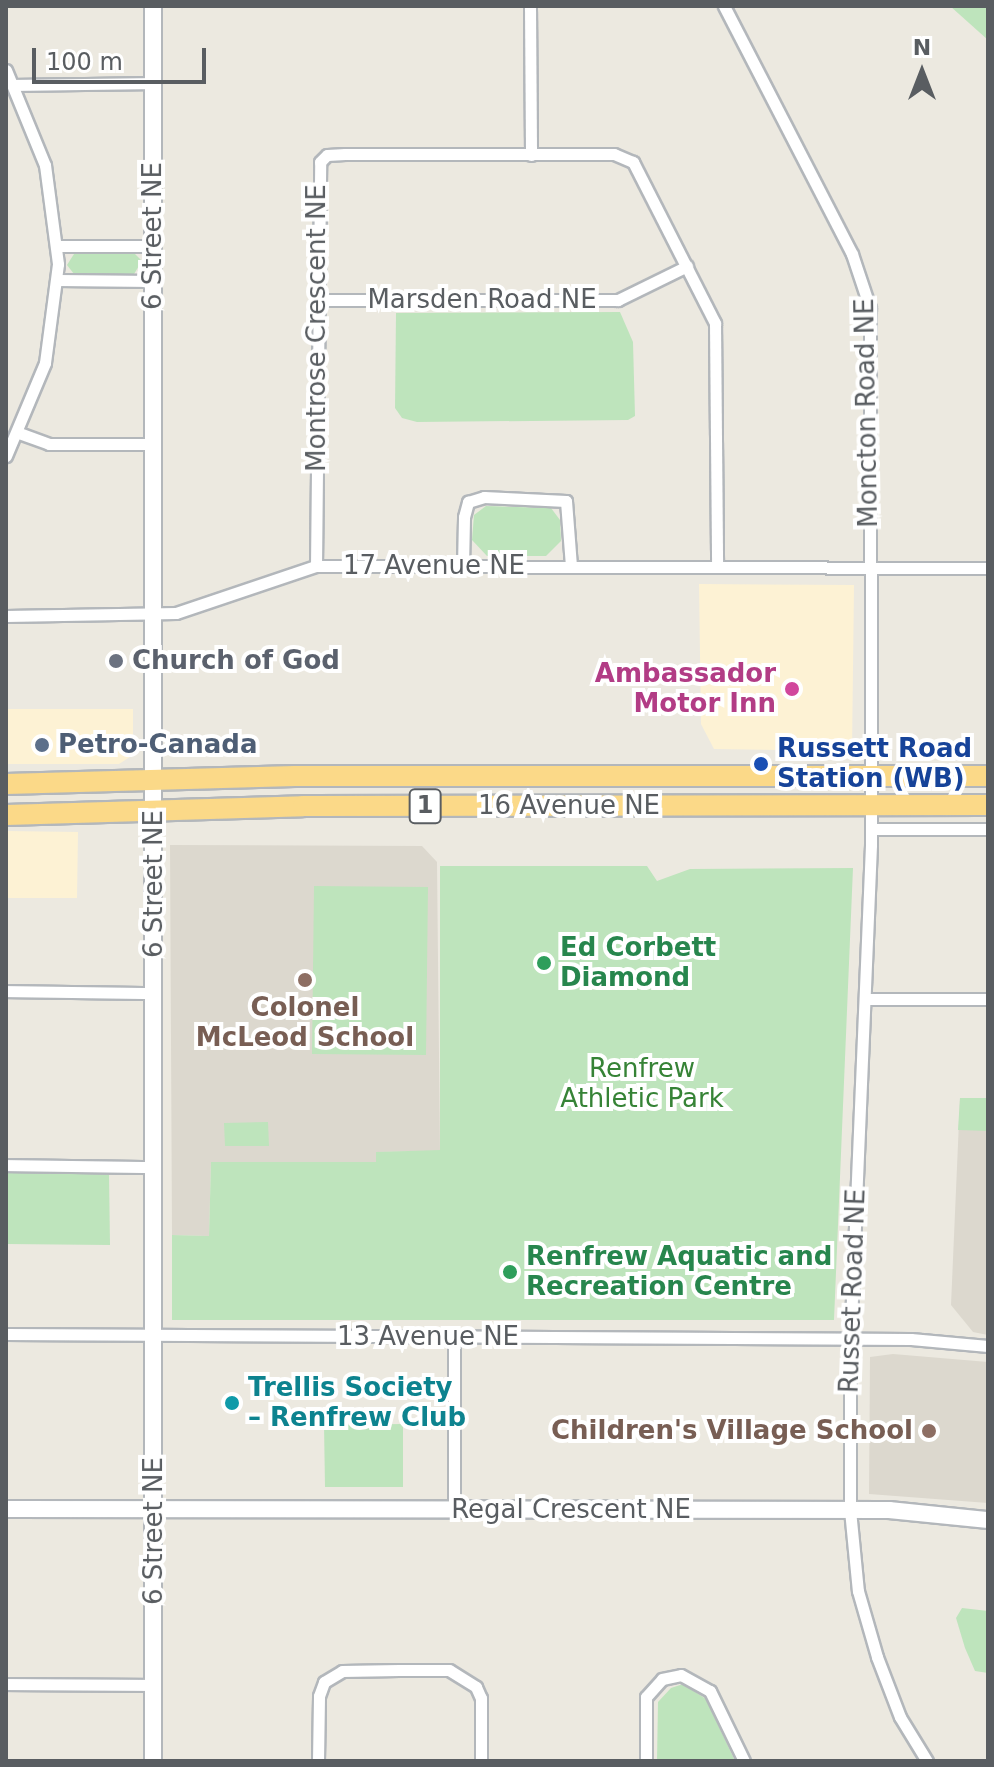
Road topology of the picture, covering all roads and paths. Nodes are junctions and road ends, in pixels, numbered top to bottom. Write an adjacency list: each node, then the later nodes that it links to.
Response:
1 (153, 6): 5 (street, 6 Street NE)
2 (530, 6): 7 (street)
3 (724, 6): 21 (street, Moncton Road NE)
4 (6, 70): 6 (street)
5 (153, 83): 6 (street); 9 (street, 6 Street NE)
6 (16, 85): 8 (street)
7 (531, 155): 10 (street, Montrose Crescent NE); 13 (street, Montrose Crescent NE)
8 (58, 246): 9 (street); 11 (street)
9 (153, 246): 12 (street, 6 Street NE)
10 (687, 266): 13 (street, Marsden Road NE); 20 (street, Montrose Crescent NE)
11 (58, 280): 12 (street); 14 (street)
12 (153, 281): 15 (street, 6 Street NE)
13 (318, 300): 17 (street, Montrose Crescent NE)
14 (19, 433): 15 (street); 16 (street)
15 (153, 444): 24 (street, 6 Street NE)
16 (6, 456)
17 (316, 566): 18 (street, 17 Avenue NE); 24 (street, 17 Avenue NE)
18 (463, 566): 19 (street, 17 Avenue NE); 19 (street)
19 (571, 566): 20 (street, 17 Avenue NE)
20 (717, 567): 21 (street, 17 Avenue NE)
21 (870, 568): 22 (street, 17 Avenue NE); 25 (street, Moncton Road NE)
22 (988, 568)
23 (6, 616): 24 (street, 17 Avenue NE)
24 (153, 616): 27 (street, 6 Street NE)
25 (870, 776): 26 (highway, 16 Avenue NE / 1); 27 (highway, 16 Avenue NE / 1); 30 (street, Moncton Road NE)
26 (988, 776)
27 (154, 781): 28 (highway, 16 Avenue NE / 1); 31 (street, 6 Street NE)
28 (6, 784)
29 (988, 805): 30 (highway, 16 Avenue NE / 1)
30 (871, 806): 31 (highway, 16 Avenue NE / 1); 33 (street, Russet Road NE)
31 (154, 811): 32 (highway, 16 Avenue NE / 1); 36 (street, 6 Street NE)
32 (6, 815)
33 (871, 829): 34 (street); 37 (street, Russet Road NE)
34 (988, 829)
35 (6, 991): 36 (street)
36 (155, 993): 40 (street, 6 Street NE)
37 (865, 999): 38 (street); 44 (street, Russet Road NE)
38 (988, 999)
39 (6, 1165): 40 (street)
40 (154, 1167): 42 (street, 6 Street NE)
41 (6, 1334): 42 (street, 13 Avenue NE)
42 (153, 1336): 43 (street, 13 Avenue NE); 47 (street, 6 Street NE)
43 (454, 1338): 44 (street, 13 Avenue NE); 49 (street)
44 (850, 1338): 45 (street, 13 Avenue NE); 48 (street, Russet Road NE)
45 (988, 1346)
46 (6, 1509): 47 (street, Regal Crescent NE)
47 (154, 1510): 49 (street, Regal Crescent NE); 52 (street, 6 Street NE)
48 (850, 1510): 49 (street, Regal Crescent NE); 50 (street, Regal Crescent NE); 58 (street, Russet Road NE)
49 (454, 1511)
50 (988, 1520)
51 (6, 1684): 52 (street)
52 (153, 1685): 53 (street, 6 Street NE)
53 (153, 1761)
54 (318, 1761): 55 (street)
55 (481, 1761)
56 (646, 1761): 57 (street)
57 (744, 1761)
58 (927, 1761)

